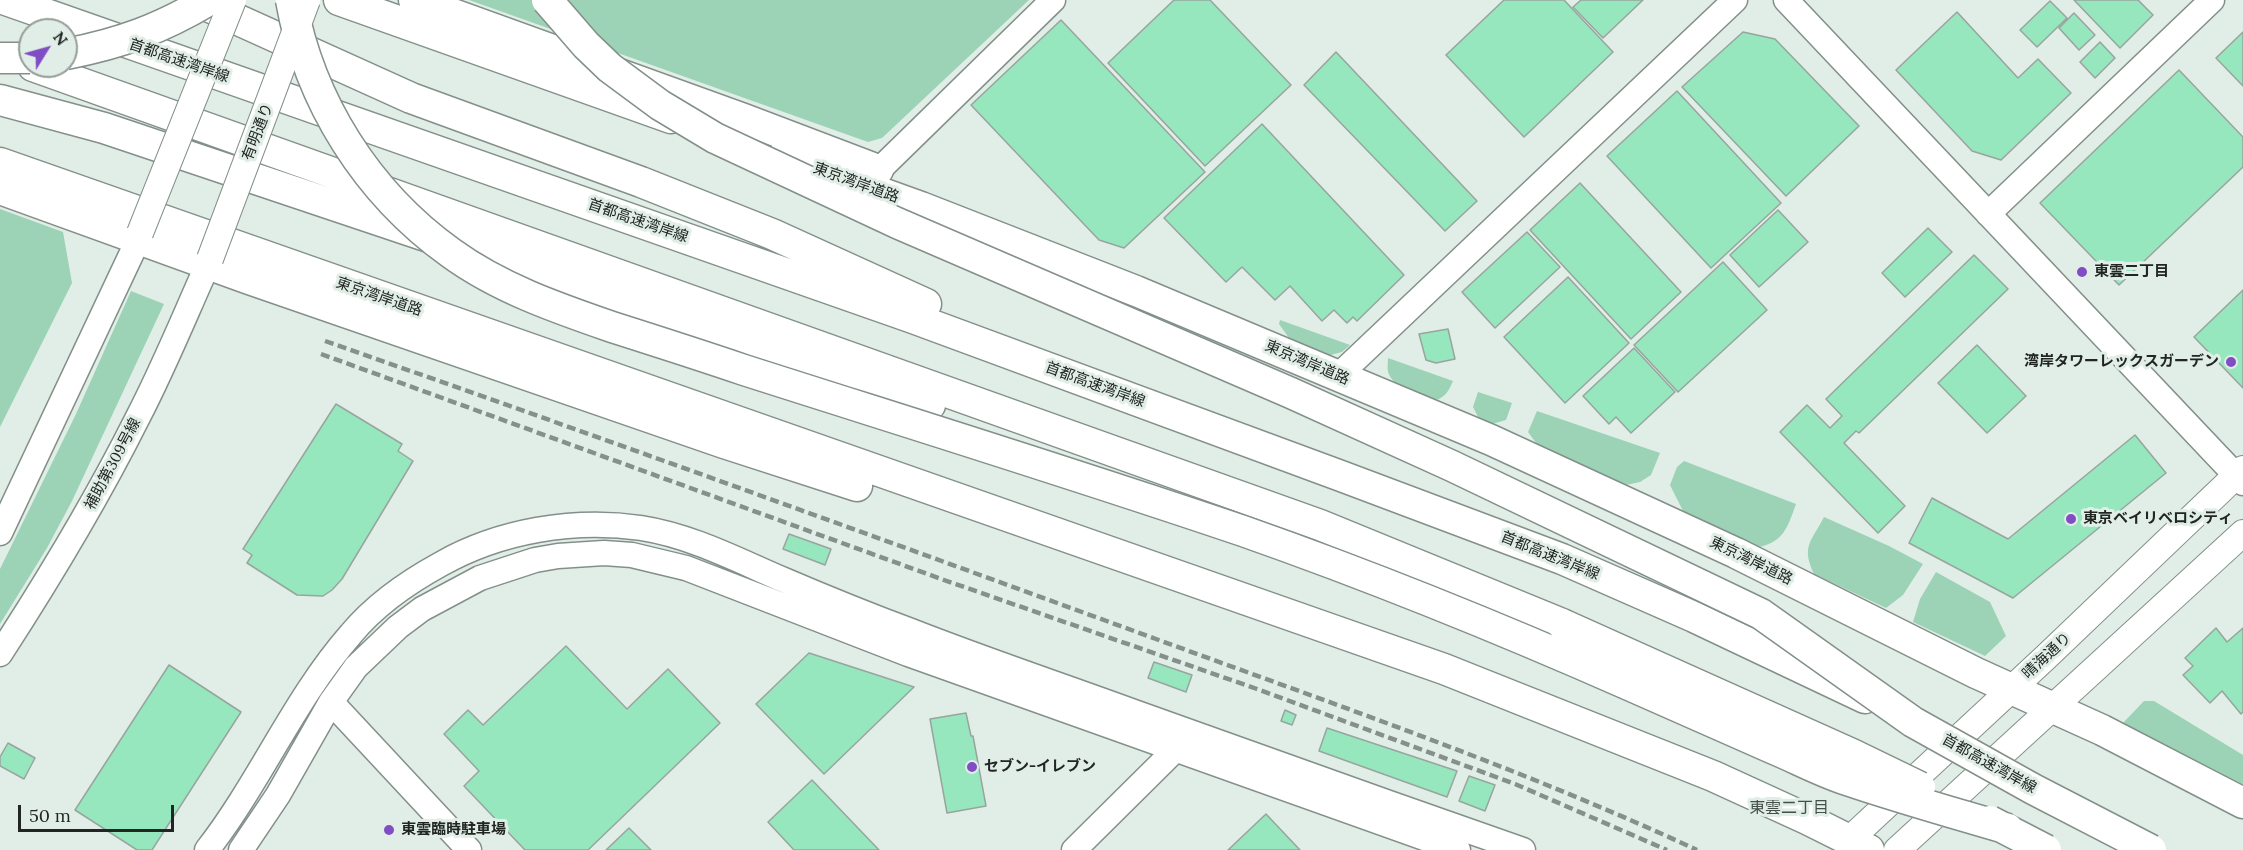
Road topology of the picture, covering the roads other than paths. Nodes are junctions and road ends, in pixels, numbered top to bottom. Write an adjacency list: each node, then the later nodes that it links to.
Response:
1 (6, 0): 28 (highway, 首都高速湾岸線)
2 (195, 0): 28 (highway)
3 (209, 0): 14 (highway, bridge)
4 (233, 0): 24 (main road, bridge)
5 (291, 0): 41 (highway, bridge)
6 (307, 0): 25 (main road, 有明通り, bridge)
7 (339, 0): 26 (highway, 東京湾岸道路)
8 (414, 0): 21 (highway)
9 (546, 0): 38 (highway, bridge)
10 (1053, 0): 21 (street)
11 (1735, 0): 27 (street)
12 (1786, 0): 23 (street)
13 (2212, 0): 23 (street)
14 (78, 52)
15 (0, 56): 16 (highway, bridge); 17 (highway)
16 (18, 57)
17 (18, 61)
18 (68, 78): 31 (highway)
19 (0, 100): 31 (highway)
20 (0, 163): 30 (highway, 東京湾岸道路)
21 (879, 170): 26 (highway)
22 (0, 189): 24 (highway)
23 (1988, 214): 29 (street)
24 (139, 236): 25 (highway); 33 (street)
25 (209, 262): 30 (highway); 34 (street, 補助第309号線)
26 (1136, 291): 27 (highway, 東京湾岸道路)
27 (1338, 376): 35 (highway, 東京湾岸道路)
28 (1341, 476): 38 (highway, 首都高速湾岸線, bridge)
29 (2241, 476): 35 (main road, 晴海通り)
30 (1015, 519): 42 (highway, 東京湾岸道路)
31 (1320, 525): 41 (highway, bridge)
32 (2243, 533): 37 (main road)
33 (0, 534)
34 (0, 654)
35 (2013, 688): 37 (highway, 東京湾岸道路); 42 (main road, 晴海通り)
36 (331, 702): 39 (street); 44 (street); 45 (street)
37 (2054, 706): 40 (highway, 東京湾岸道路); 49 (main road)
38 (1913, 722): 51 (highway, 首都高速湾岸線, bridge)
39 (1175, 750): 46 (street); 47 (street)
40 (2243, 803)
41 (2008, 829): 50 (highway, bridge)
42 (1852, 847)
43 (207, 850): 48 (street)
44 (241, 850)
45 (469, 850)
46 (1074, 850)
47 (1458, 850)
48 (1523, 850)
49 (1897, 850)
50 (2046, 850)
51 (2151, 850)

